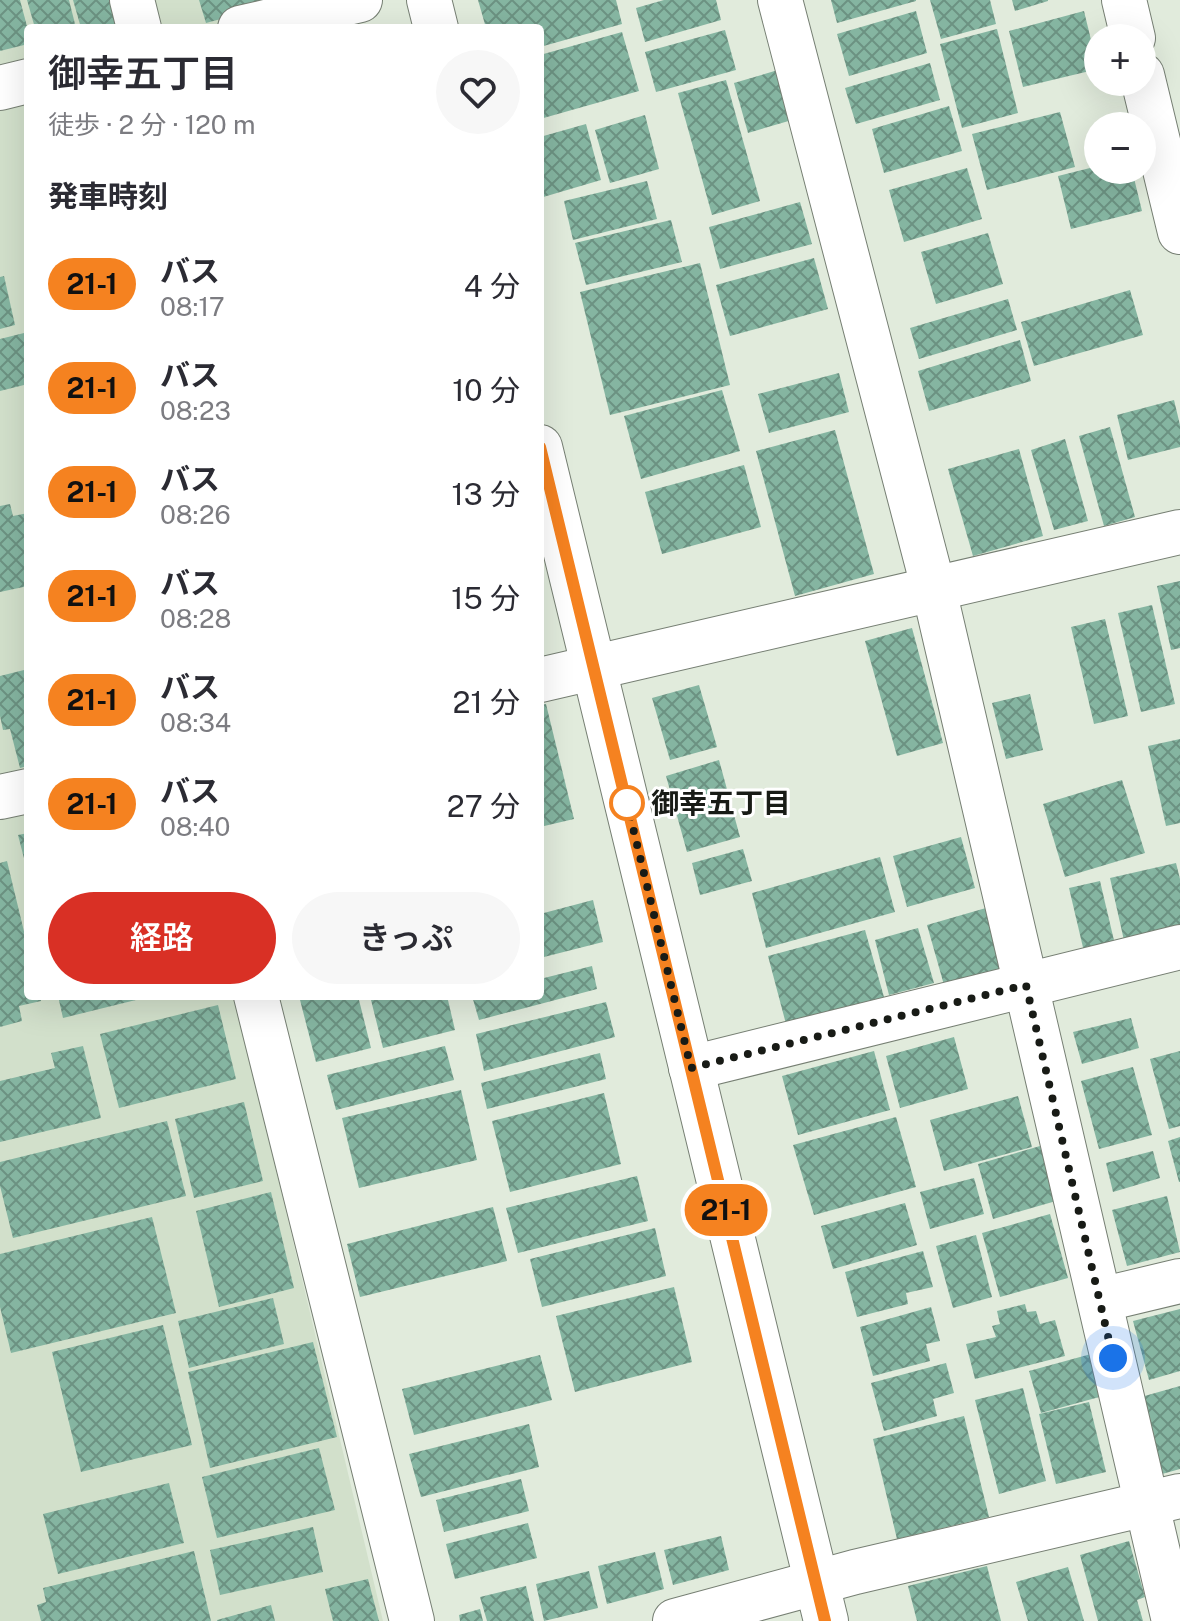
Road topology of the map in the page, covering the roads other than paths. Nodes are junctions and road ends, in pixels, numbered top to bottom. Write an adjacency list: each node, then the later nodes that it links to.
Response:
1 (132, 0): 6 (street)
2 (360, 0): 7 (street)
3 (429, 0): 8 (street)
4 (780, 0): 14 (street)
5 (1124, 0): 9 (street)
6 (138, 24)
7 (257, 24)
8 (435, 24)
9 (1130, 24)
10 (1147, 96): 11 (street)
11 (1180, 232)
12 (544, 463): 15 (street)
13 (1180, 532): 14 (street)
14 (934, 590): 15 (street); 20 (street)
15 (595, 668): 16 (street); 22 (street)
16 (544, 679)
17 (24, 792): 18 (street)
18 (0, 797)
19 (1180, 947): 20 (street)
20 (1026, 985): 22 (street); 24 (street)
21 (257, 1000): 27 (street)
22 (691, 1068): 26 (street)
23 (1180, 1281): 24 (street)
24 (1100, 1300): 25 (street)
25 (1163, 1500): 26 (street); 29 (street)
26 (821, 1602): 28 (street)
27 (412, 1621)
28 (675, 1621)
29 (1174, 1621)

